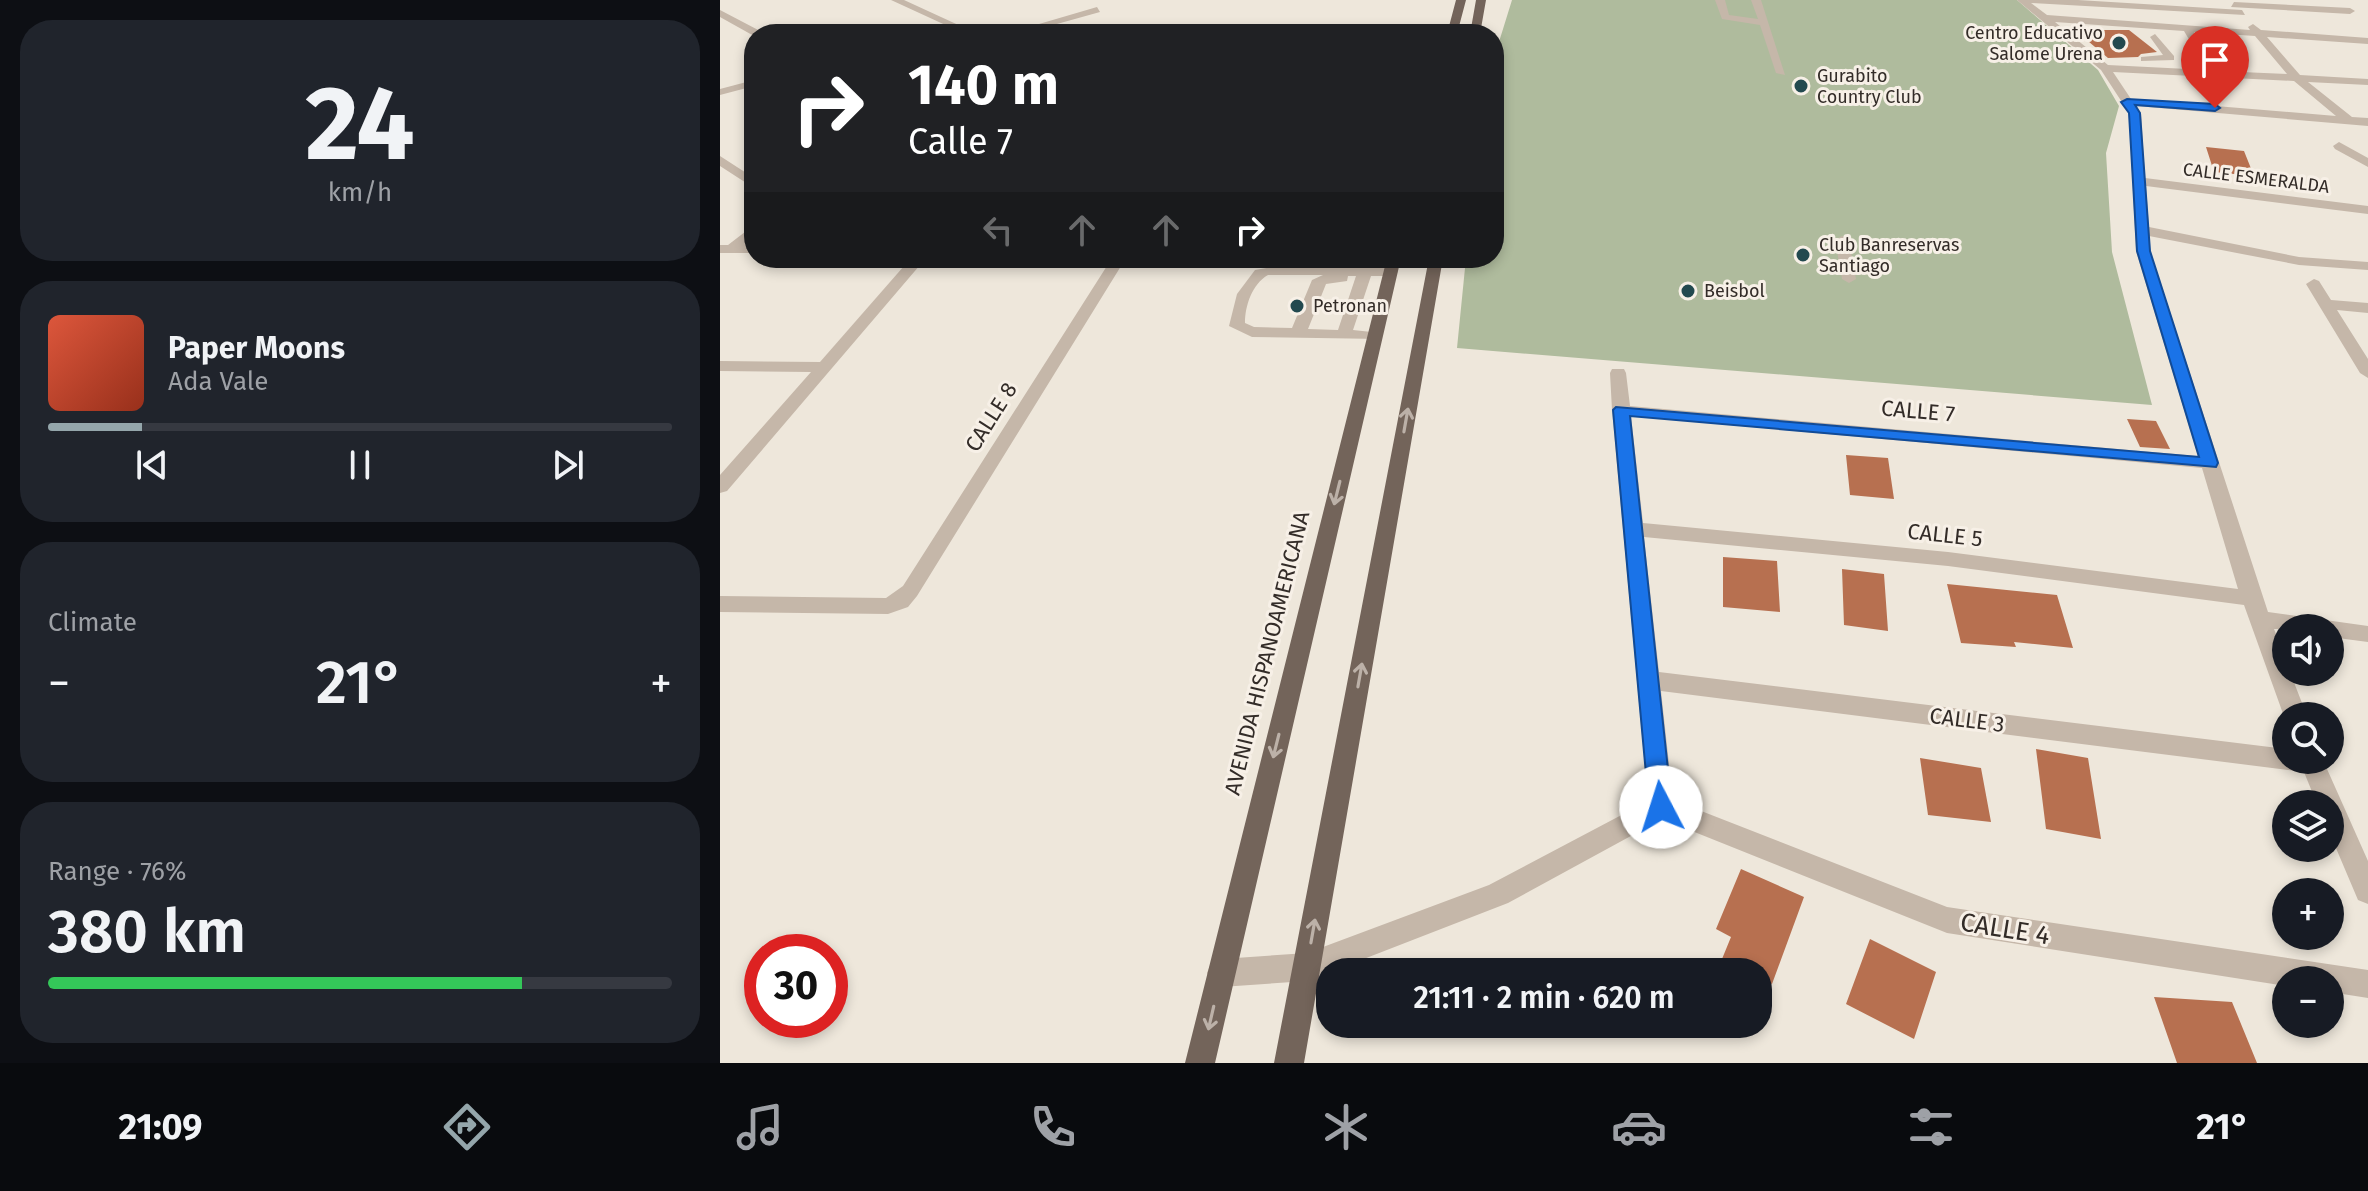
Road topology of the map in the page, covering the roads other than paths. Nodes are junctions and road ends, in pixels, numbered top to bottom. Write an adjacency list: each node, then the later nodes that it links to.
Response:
1 (896, 0): 14 (street)
2 (1461, 0): 16 (main road)
3 (1481, 0): 17 (main road)
4 (1720, 0): 12 (street)
5 (1756, 0): 12 (street)
6 (2022, 0): 11 (street)
7 (2032, 0): 8 (street)
8 (2235, 6): 13 (street); 20 (street)
9 (1097, 10): 15 (street)
10 (720, 13): 18 (street)
11 (2043, 18): 19 (street); 22 (street)
12 (1764, 23): 23 (street)
13 (2359, 23): 20 (street)
14 (950, 24)
15 (1046, 24)
16 (1455, 24)
17 (1477, 24)
18 (744, 26)
19 (2187, 28): 20 (street); 24 (street)
20 (2257, 32): 25 (street)
21 (2155, 37): 22 (street)
22 (2099, 64): 24 (street); 29 (street)
23 (1781, 73)
24 (2214, 73): 25 (street)
25 (2294, 76): 26 (street); 30 (street)
26 (2368, 82)
27 (744, 86): 28 (street)
28 (720, 92)
29 (2127, 102): 30 (street); 37 (street)
30 (2345, 118): 31 (street); 32 (street)
31 (2368, 122)
32 (2368, 130)
33 (2339, 146): 35 (street, CALLE ESMERALDA)
34 (720, 160): 36 (street)
35 (2368, 163)
36 (744, 177)
37 (2139, 181): 38 (street, CALLE ESMERALDA); 39 (street)
38 (2368, 210)
39 (2142, 230): 43 (street); 61 (street)
40 (744, 236): 42 (street)
41 (1842, 240): 49 (street)
42 (726, 249)
43 (2368, 266)
44 (910, 268): 57 (street)
45 (1113, 268): 65 (street, CALLE 8)
46 (1390, 268): 55 (main road, AVENIDA HISPANOAMERICANA)
47 (1434, 268): 76 (main road, one-way to 47)
48 (1365, 269): 53 (street); 53 (street); 54 (street)
49 (1849, 279)
50 (2314, 284): 51 (street)
51 (2326, 304): 52 (street); 59 (street)
52 (2368, 308)
53 (1298, 333): 54 (street)
54 (1344, 335): 55 (street)
55 (1375, 336): 77 (main road, AVENIDA HISPANOAMERICANA, one-way to 77)
56 (720, 366): 57 (street)
57 (825, 367): 62 (street)
58 (1618, 373): 60 (street)
59 (2368, 373)
60 (1621, 410): 61 (street, CALLE 7); 63 (street)
61 (2210, 463): 64 (street)
62 (720, 487)
63 (1633, 529): 64 (street, CALLE 5); 70 (street)
64 (2252, 598): 66 (street)
65 (720, 604)
66 (2260, 619): 67 (street); 71 (street)
67 (2272, 621)
68 (2344, 630): 69 (street)
69 (2368, 634)
70 (1648, 680): 72 (street, CALLE 3); 73 (street)
71 (2290, 702)
72 (2272, 757)
73 (1661, 807): 76 (street); 78 (street, CALLE 4)
74 (2344, 836): 75 (street)
75 (2368, 891)
76 (1307, 967): 77 (street); 80 (main road)
77 (1221, 973): 79 (main road, AVENIDA HISPANOAMERICANA, one-way to 79)
78 (2368, 984)
79 (1200, 1063)
80 (1289, 1063)

